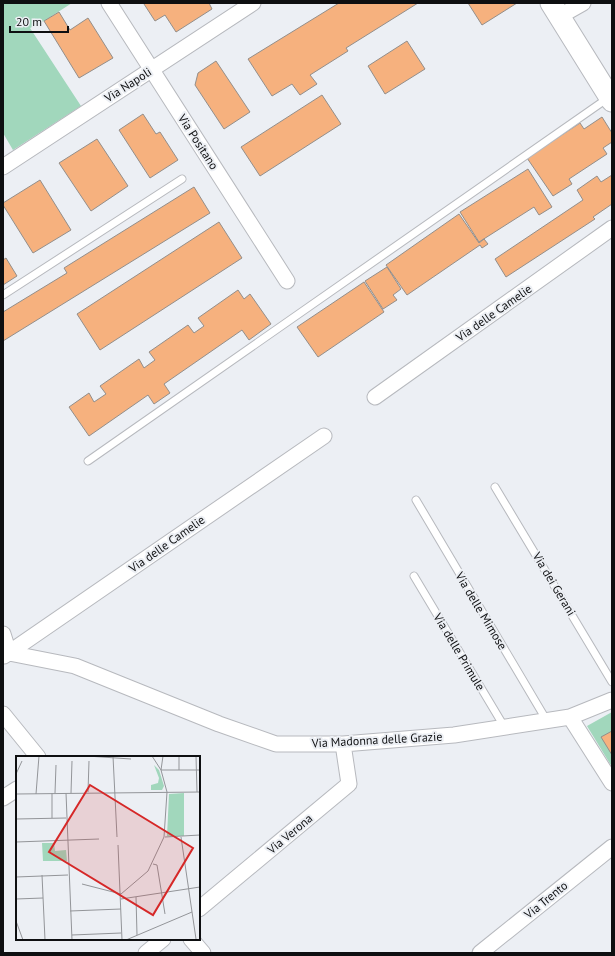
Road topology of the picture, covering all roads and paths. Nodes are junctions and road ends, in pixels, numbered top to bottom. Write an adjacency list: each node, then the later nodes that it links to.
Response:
1 (109, 3): 5 (street, Via Positano)
2 (253, 3): 5 (street, Via Napoli)
3 (584, 3): 4 (street)
4 (556, 10): 6 (street)
5 (152, 70): 7 (street, Via Napoli); 10 (street, Via Positano)
6 (611, 99): 14 (lane)
7 (3, 167)
8 (182, 179): 11 (lane)
9 (612, 228): 12 (street, Via delle Camelie)
10 (288, 281)
11 (3, 295)
12 (375, 397)
13 (324, 436): 19 (street, Via delle Camelie)
14 (88, 461)
15 (495, 487): 20 (lane, Via dei Gerani)
16 (416, 500): 24 (lane, Via delle Mimose)
17 (414, 576): 25 (lane, Via delle Primule)
18 (3, 634): 19 (street)
19 (6, 655): 26 (street, Via Madonna delle Grazie)
20 (612, 682)
21 (612, 700): 23 (street, Via Madonna delle Grazie)
22 (3, 714): 27 (street)
23 (570, 717): 24 (street, Via Madonna delle Grazie); 28 (street)
24 (547, 721): 25 (street, Via Madonna delle Grazie)
25 (505, 728): 26 (street, Via Madonna delle Grazie)
26 (342, 744): 32 (street, Via Verona)
27 (37, 756)
28 (612, 783)
29 (16, 791): 30 (street)
30 (3, 798)
31 (612, 847): 37 (street, Via Trento)
32 (200, 908)
33 (162, 940): 35 (street)
34 (192, 940): 36 (street)
35 (146, 953)
36 (203, 953)
37 (480, 953)

